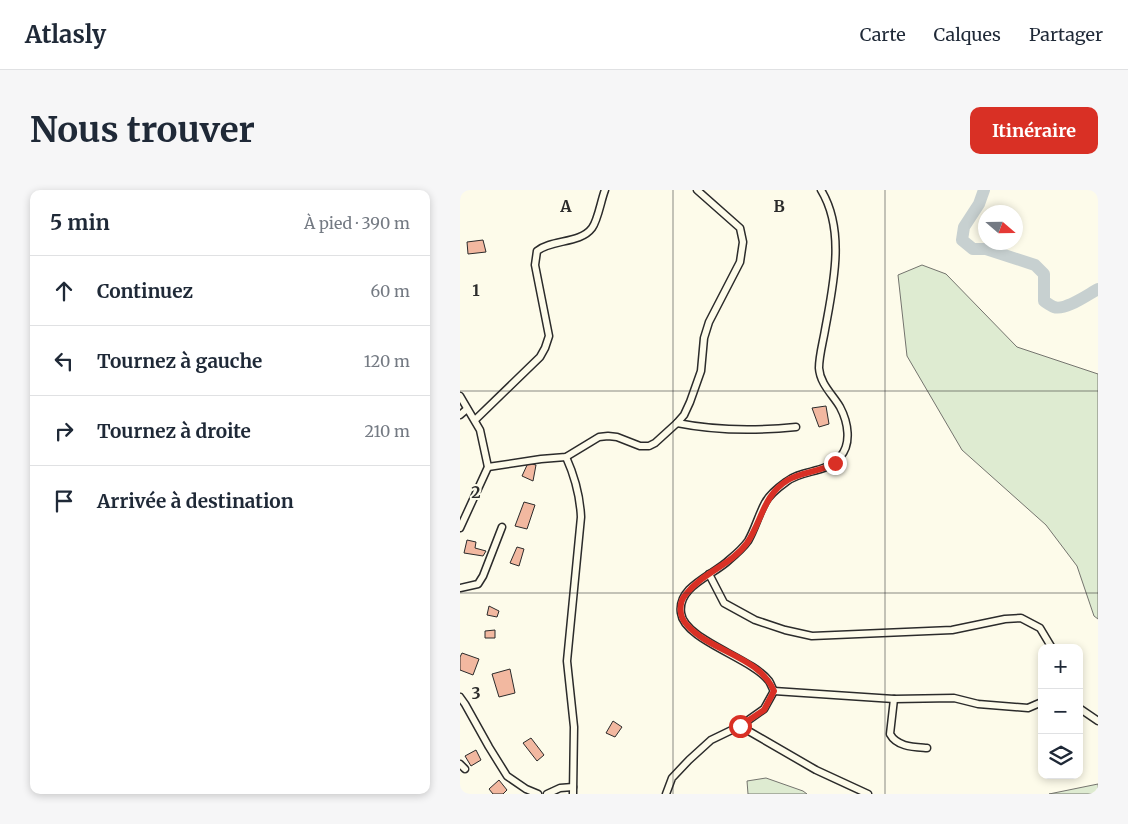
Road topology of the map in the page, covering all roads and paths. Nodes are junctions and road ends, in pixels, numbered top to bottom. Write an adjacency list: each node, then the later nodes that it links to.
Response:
1 (605, 190): 7 (street)
2 (697, 190): 8 (street)
3 (821, 190): 14 (street)
4 (460, 396): 5 (street)
5 (467, 409): 6 (street); 7 (street)
6 (460, 415)
7 (475, 420): 11 (street)
8 (677, 423): 9 (street); 10 (street)
9 (796, 427)
10 (566, 456): 11 (street); 25 (street)
11 (488, 467): 13 (street)
12 (502, 527): 15 (street)
13 (460, 528)
14 (709, 574): 16 (street); 17 (street)
15 (460, 588)
16 (1050, 644)
17 (774, 691): 19 (street); 23 (street)
18 (460, 697): 26 (street)
19 (894, 699): 20 (street); 24 (street)
20 (1038, 704)
21 (1083, 711): 22 (street)
22 (1098, 721)
23 (740, 726): 29 (street); 30 (street)
24 (927, 748)
25 (573, 786): 27 (street); 28 (street)
26 (538, 794)
27 (547, 794)
28 (573, 794)
29 (666, 794)
30 (868, 794)

